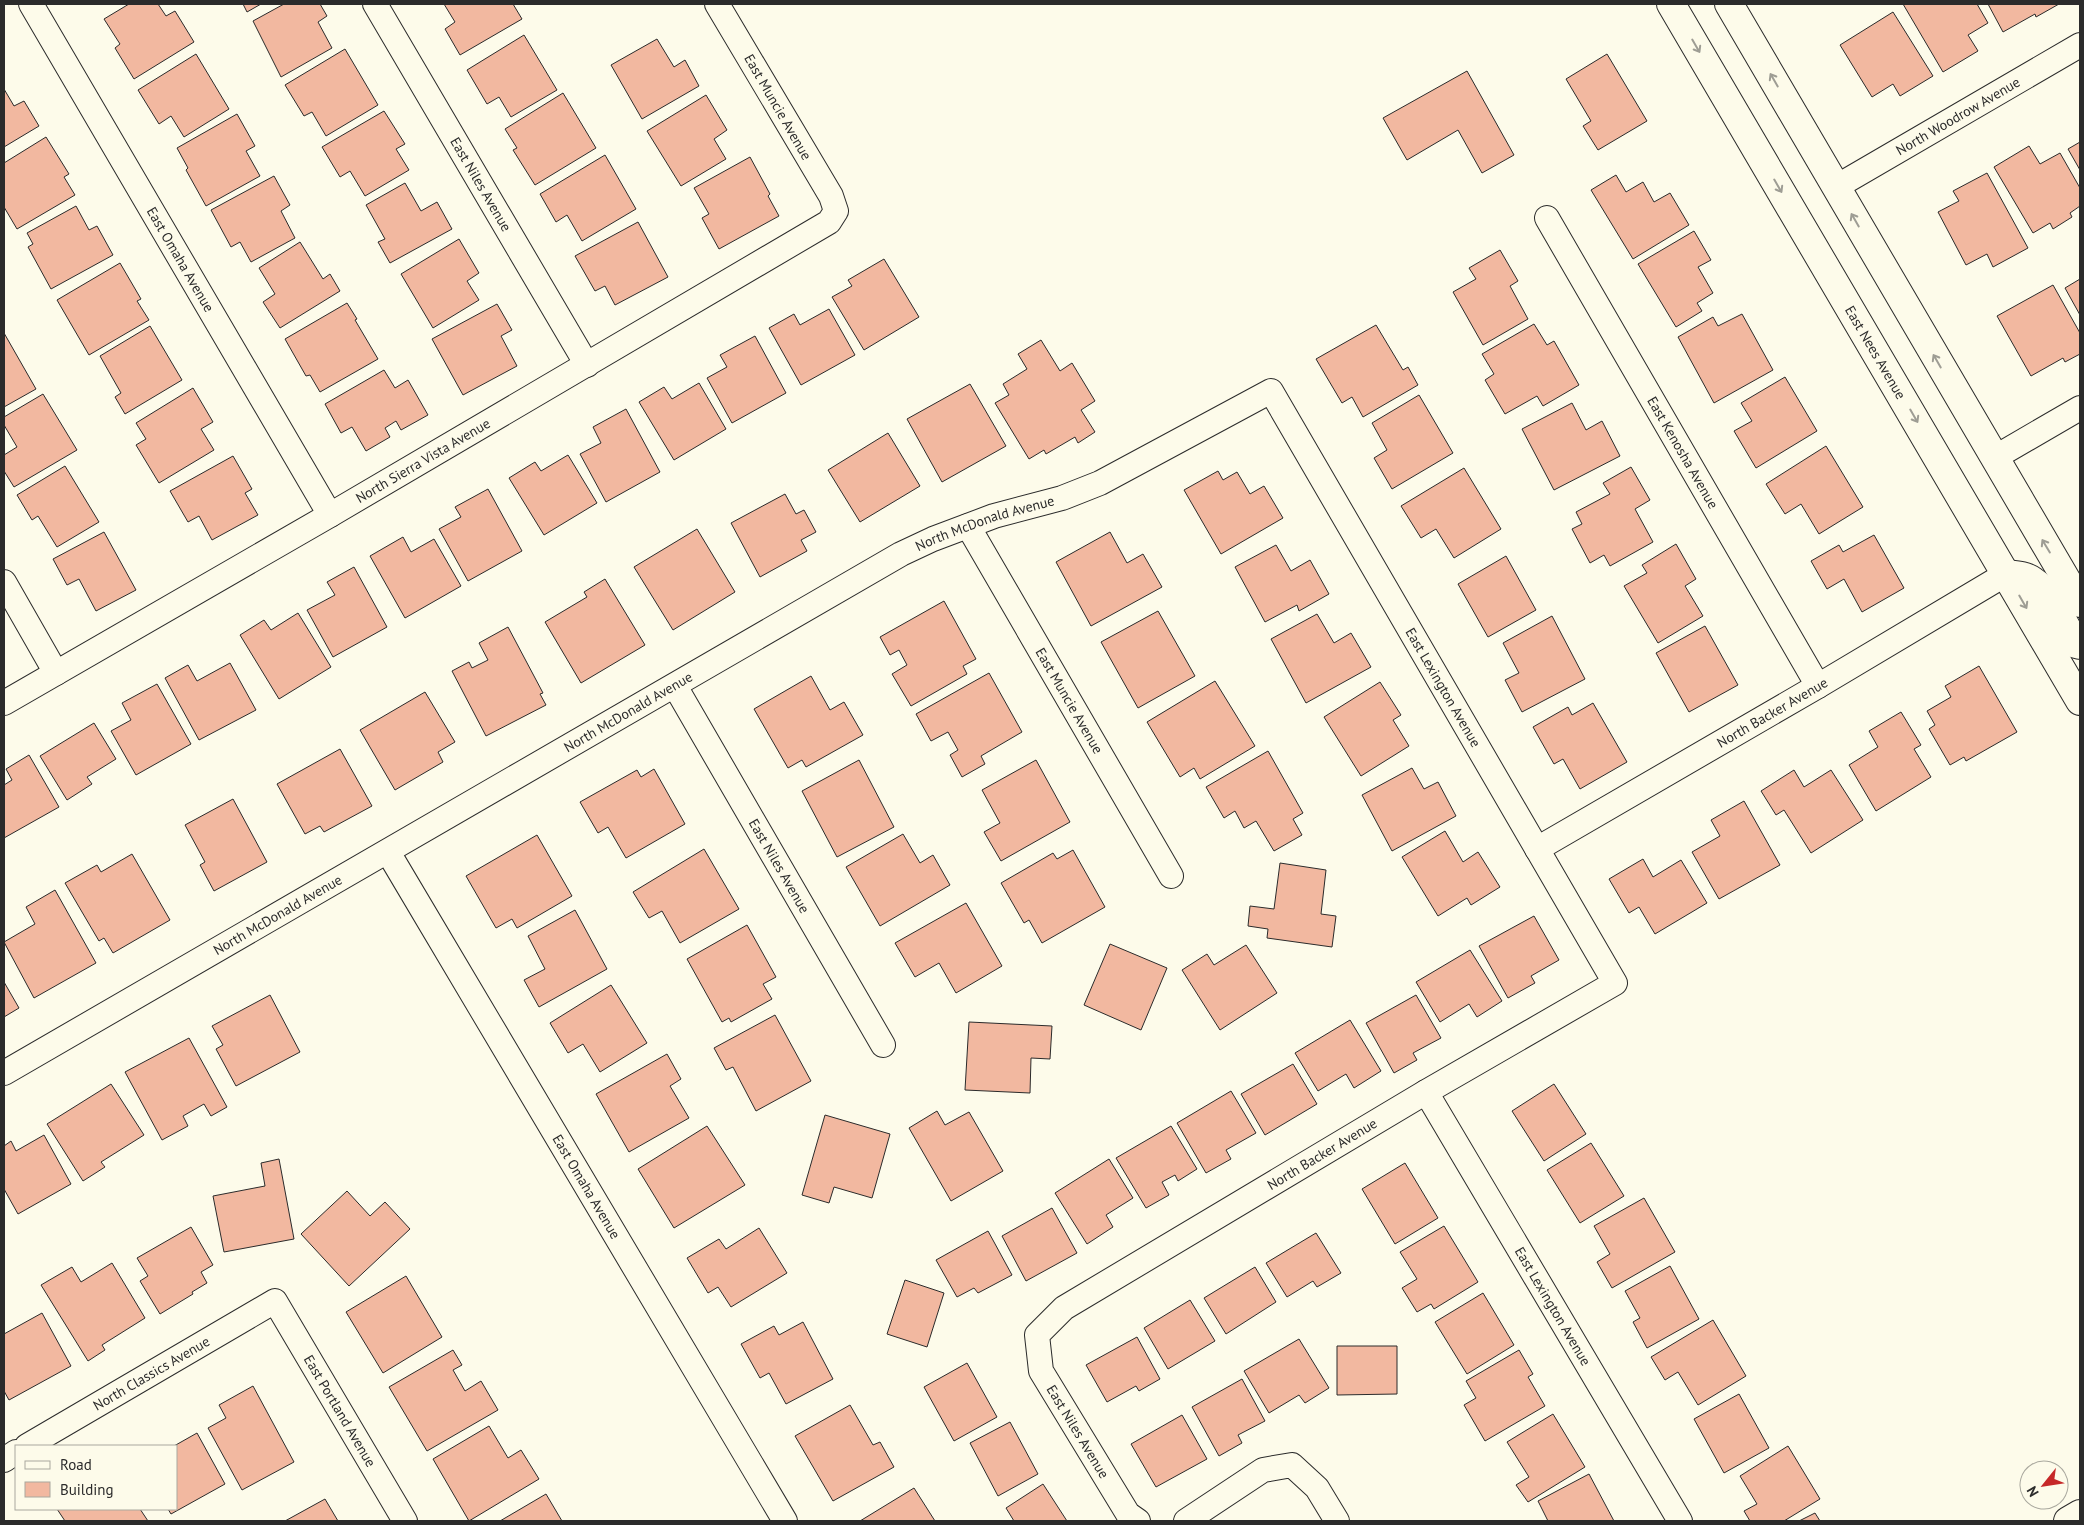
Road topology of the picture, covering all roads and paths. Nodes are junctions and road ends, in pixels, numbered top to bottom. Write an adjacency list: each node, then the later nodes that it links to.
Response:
1 (31, 4): 14 (street, East Omaha Avenue)
2 (375, 4): 10 (street, East Niles Avenue)
3 (718, 4): 8 (street, East Muncie Avenue)
4 (1671, 4): 16 (main road, East Nees Avenue, one-way to 16)
5 (1729, 4): 7 (main road, one-way to 5)
6 (2080, 45): 7 (street, North Woodrow Avenue)
7 (1836, 187): 13 (main road, one-way to 7)
8 (836, 212): 10 (street, North Sierra Vista Avenue)
9 (1547, 218): 22 (street, East Kenosha Avenue)
10 (587, 365): 14 (street, North Sierra Vista Avenue)
11 (1271, 391): 15 (street, North McDonald Avenue); 25 (street, East Lexington Avenue)
12 (2080, 408): 13 (street)
13 (1994, 458): 18 (main road, one-way to 13)
14 (330, 515): 20 (street, North Sierra Vista Avenue)
15 (968, 526): 21 (street, North McDonald Avenue); 27 (street, East Muncie Avenue)
16 (2006, 574): 19 (main road); 22 (street, North Backer Avenue); 23 (main road, East Nees Avenue, one-way to 23)
17 (4, 582): 20 (street)
18 (2080, 603)
19 (2080, 645)
20 (56, 673): 24 (street, North Sierra Vista Avenue)
21 (674, 686): 26 (street, North McDonald Avenue); 29 (street, East Niles Avenue)
22 (1818, 686): 25 (street, North Backer Avenue)
23 (2080, 701)
24 (4, 703)
25 (1537, 849): 28 (street, East Lexington Avenue)
26 (388, 852): 30 (street, North McDonald Avenue); 39 (street, East Omaha Avenue)
27 (1171, 876)
28 (1615, 983): 31 (street, North Backer Avenue)
29 (883, 1045)
30 (4, 1073)
31 (1426, 1092): 33 (street, North Backer Avenue); 43 (street, East Lexington Avenue)
32 (275, 1301): 34 (street, North Classics Avenue); 38 (street, East Portland Avenue)
33 (1037, 1335): 40 (street, East Niles Avenue)
34 (29, 1445)
35 (15, 1453): 36 (street)
36 (4, 1460)
37 (2080, 1514): 44 (main road)
38 (405, 1521)
39 (785, 1521)
40 (1138, 1521)
41 (1186, 1521): 42 (street)
42 (1337, 1521)
43 (1680, 1521)
44 (2068, 1521)

